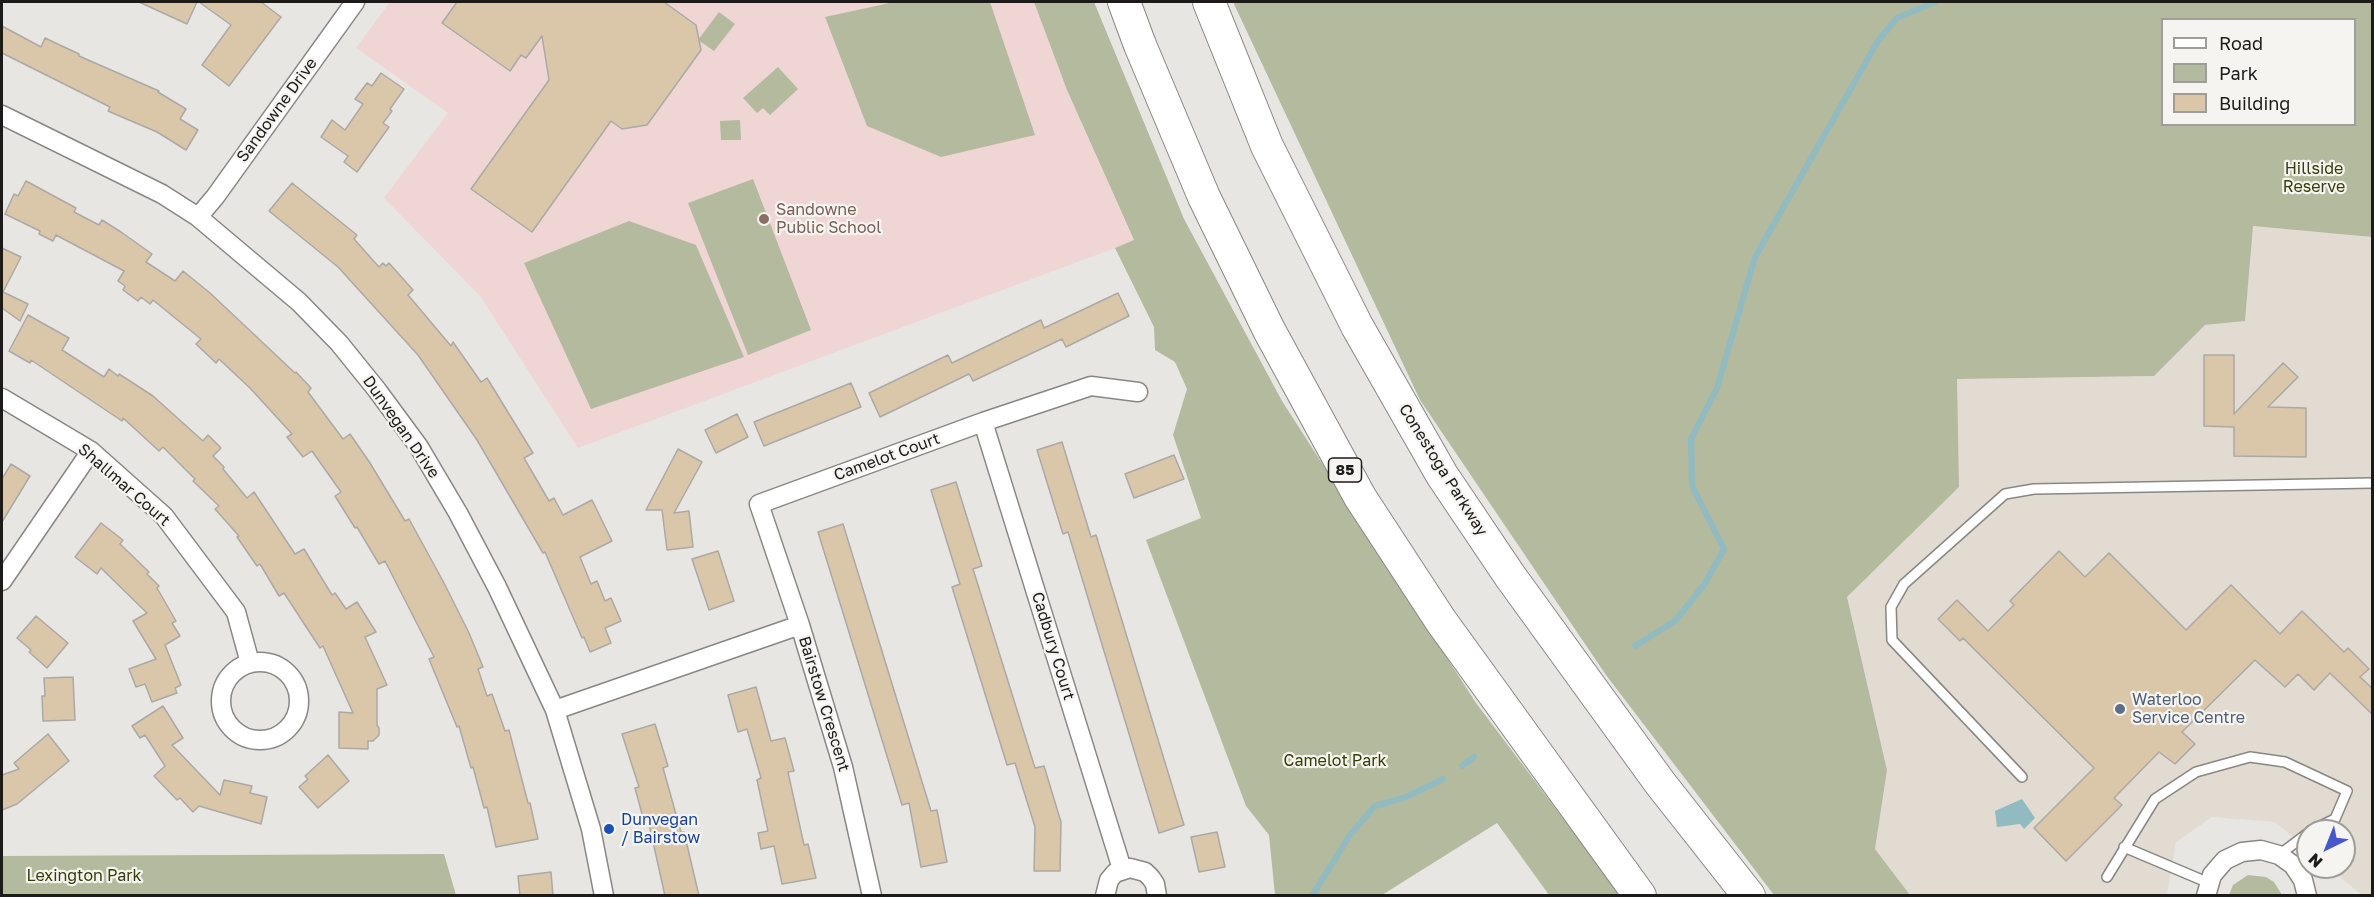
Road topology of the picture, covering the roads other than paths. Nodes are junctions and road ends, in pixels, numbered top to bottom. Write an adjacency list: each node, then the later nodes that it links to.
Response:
1 (1124, 2): 27 (highway, 85)
2 (1209, 2): 28 (highway, Conestoga Parkway)
3 (347, 4): 5 (street, Sandowne Drive)
4 (2, 115): 5 (street, Dunvegan Drive)
5 (198, 217): 14 (street, Dunvegan Drive)
6 (1138, 392): 8 (street, Camelot Court)
7 (2, 398): 9 (street, Shallmar Court)
8 (983, 422): 12 (street, Camelot Court); 20 (street, Cadbury Court)
9 (91, 451): 11 (street); 13 (street, Shallmar Court)
10 (2373, 483): 15 (lane)
11 (2, 581)
12 (800, 626): 14 (street, Bairstow Crescent); 24 (street, Bairstow Crescent)
13 (250, 663): 13 (street)
14 (555, 710): 23 (street, Dunvegan Drive)
15 (2022, 777)
16 (2335, 819): 18 (lane)
17 (2296, 842): 19 (lane)
18 (2124, 847): 21 (lane); 22 (lane)
19 (2278, 855): 22 (street); 29 (street)
20 (1122, 869): 25 (street); 26 (street)
21 (2107, 878)
22 (2207, 889)
23 (604, 896)
24 (872, 896)
25 (1105, 896)
26 (1157, 896)
27 (1640, 896)
28 (1749, 896)
29 (2307, 896)

